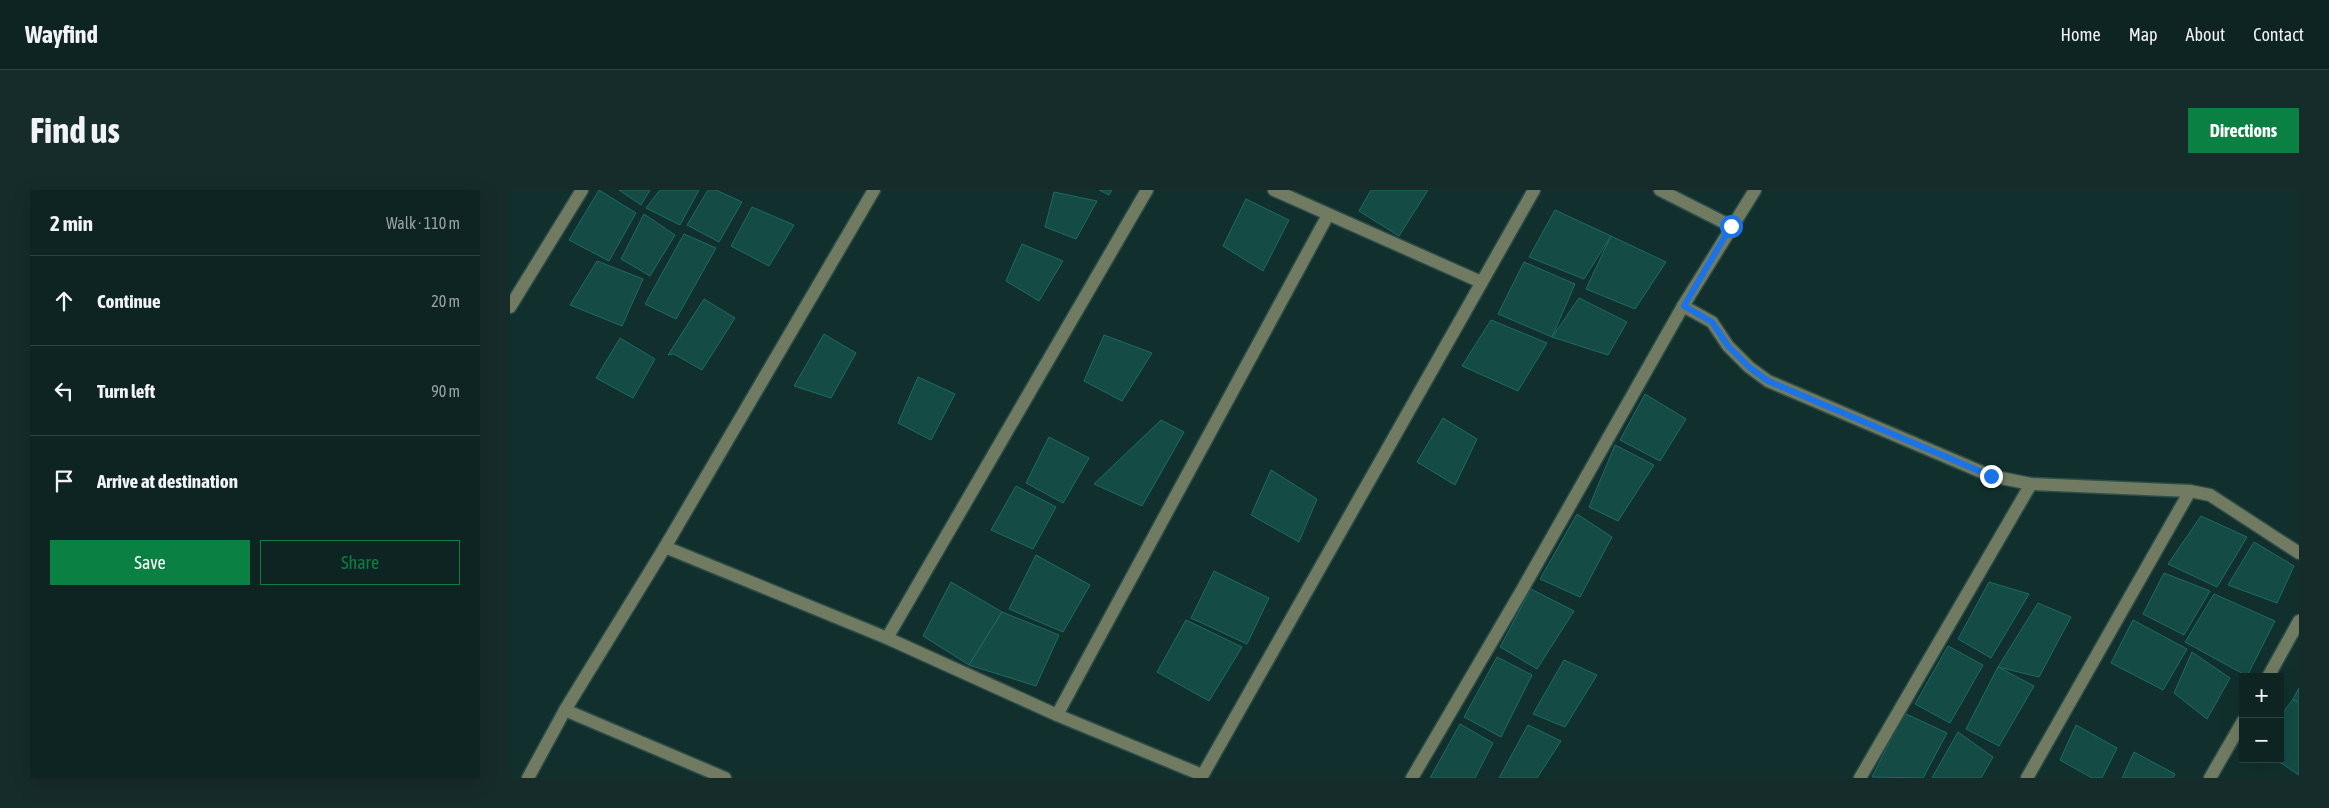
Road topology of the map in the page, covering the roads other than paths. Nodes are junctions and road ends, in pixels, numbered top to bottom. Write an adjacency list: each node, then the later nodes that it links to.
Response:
1 (582, 190): 12 (street)
2 (874, 190): 15 (street)
3 (1147, 190): 18 (street)
4 (1274, 190): 8 (street)
5 (1534, 190): 10 (street)
6 (1660, 190): 9 (street)
7 (1755, 190): 9 (street)
8 (1328, 215): 10 (street); 21 (street)
9 (1731, 226): 11 (street)
10 (1482, 282): 23 (street)
11 (1684, 306): 13 (street); 26 (street)
12 (510, 307)
13 (2031, 484): 14 (street); 27 (street)
14 (2190, 491): 16 (street); 28 (street)
15 (665, 547): 18 (street); 20 (street)
16 (2299, 552)
17 (2299, 621): 19 (street)
18 (887, 638): 21 (street)
19 (2270, 673)
20 (565, 710): 24 (street); 25 (street)
21 (1056, 715): 23 (street)
22 (2239, 728): 29 (street)
23 (1201, 777)
24 (528, 778)
25 (725, 778)
26 (1412, 778)
27 (1860, 778)
28 (2027, 778)
29 (2210, 778)

